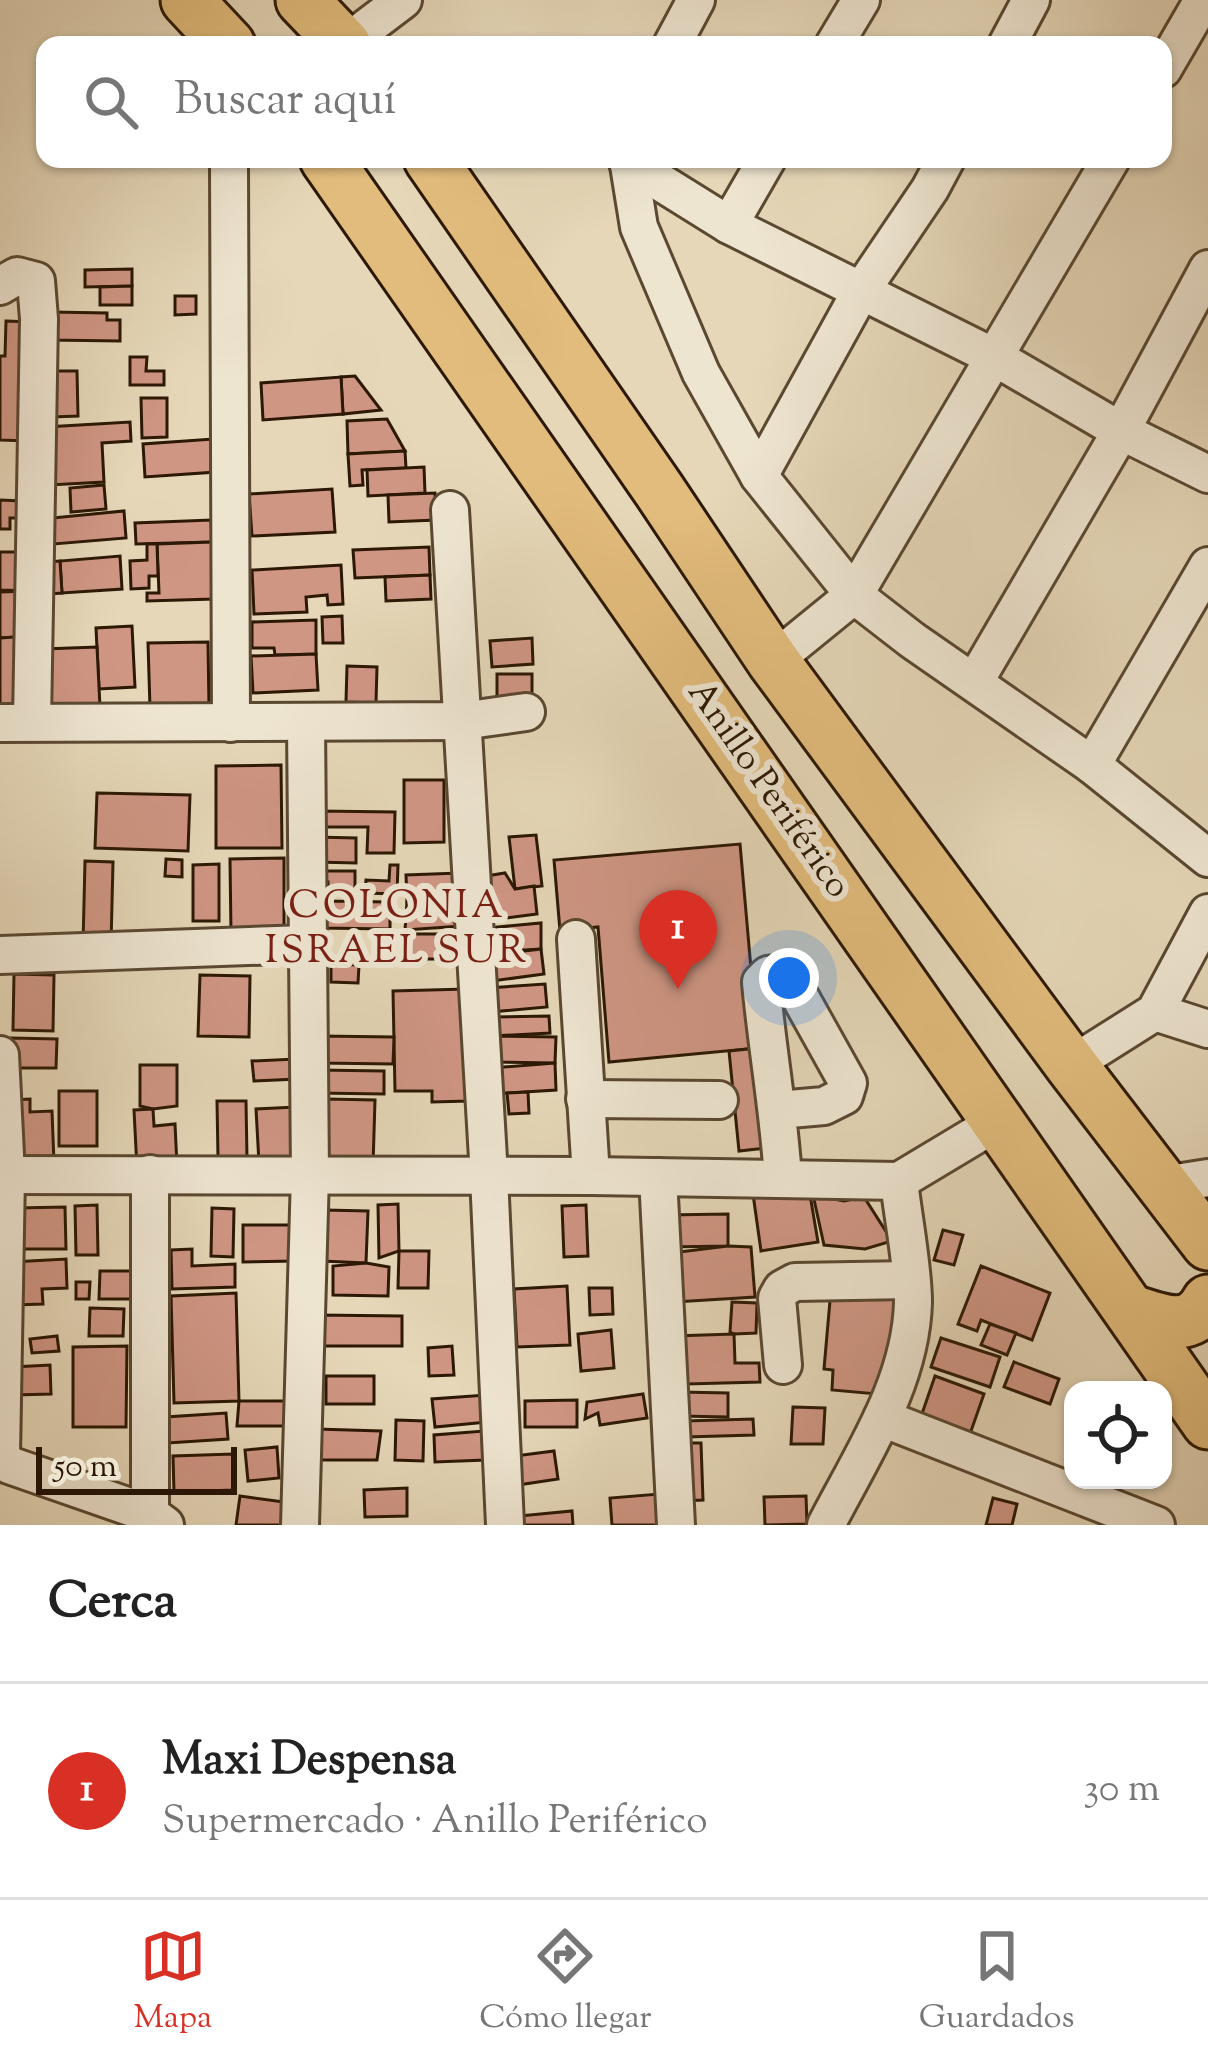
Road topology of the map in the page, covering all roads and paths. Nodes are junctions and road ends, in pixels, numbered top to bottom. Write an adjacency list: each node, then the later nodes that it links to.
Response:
1 (188, 0): 8 (highway)
2 (302, 0): 9 (highway)
3 (403, 0): 10 (street)
4 (696, 0): 11 (street)
5 (860, 0): 12 (street)
6 (1031, 0): 13 (street)
7 (1203, 0): 14 (street)
8 (221, 36)
9 (336, 36)
10 (357, 36)
11 (676, 36)
12 (839, 36)
13 (1012, 36)
14 (1172, 53)
15 (229, 168): 41 (street)
16 (332, 168): 33 (highway, Anillo Periférico)
17 (436, 168): 31 (highway)
18 (629, 168): 30 (street)
19 (639, 168): 23 (street)
20 (762, 168): 23 (street)
21 (941, 168): 26 (street)
22 (1106, 168): 27 (street)
23 (729, 225): 26 (street)
24 (1208, 269): 28 (street)
25 (0, 286): 40 (street)
26 (861, 291): 27 (street); 30 (street)
27 (996, 358): 28 (street); 35 (street)
28 (1121, 431): 29 (street); 37 (street)
29 (1208, 474)
30 (759, 476): 35 (street)
31 (659, 490): 33 (highway); 36 (highway)
32 (450, 510): 39 (street)
33 (590, 535): 56 (highway, Anillo Periférico)
34 (1208, 566): 43 (street)
35 (854, 596): 36 (street); 37 (street)
36 (773, 662): 52 (highway)
37 (975, 681): 43 (street)
38 (526, 712): 39 (street)
39 (462, 721): 42 (street); 60 (street)
40 (16, 722): 41 (street)
41 (231, 723): 42 (street)
42 (306, 723): 47 (street)
43 (1092, 765): 44 (street)
44 (1208, 858)
45 (1208, 913): 49 (street)
46 (576, 939): 53 (street)
47 (306, 944): 48 (street); 59 (street)
48 (0, 955)
49 (1156, 1012): 50 (street); 52 (street)
50 (1208, 1029)
51 (0, 1055): 58 (street)
52 (1071, 1065): 65 (highway)
53 (585, 1100): 54 (street); 61 (street)
54 (719, 1100)
55 (778, 1110): 63 (street)
56 (1000, 1121): 64 (street); 69 (highway, Anillo Periférico)
57 (151, 1174): 58 (street); 59 (street); 73 (street)
58 (3, 1175): 73 (street)
59 (310, 1175): 60 (street); 74 (street)
60 (490, 1176): 61 (street); 75 (street)
61 (591, 1176): 62 (street)
62 (658, 1177): 63 (street); 76 (street)
63 (783, 1179): 64 (street)
64 (899, 1181): 67 (street)
65 (1186, 1182): 66 (highway)
66 (1208, 1244)
67 (910, 1280): 70 (street); 71 (street)
68 (1208, 1301): 69 (highway)
69 (1132, 1311): 72 (highway, Anillo Periférico)
70 (783, 1365)
71 (882, 1418): 77 (street); 78 (street)
72 (1208, 1424)
73 (157, 1519)
74 (300, 1525)
75 (505, 1525)
76 (676, 1525)
77 (826, 1525)
78 (1156, 1525)

